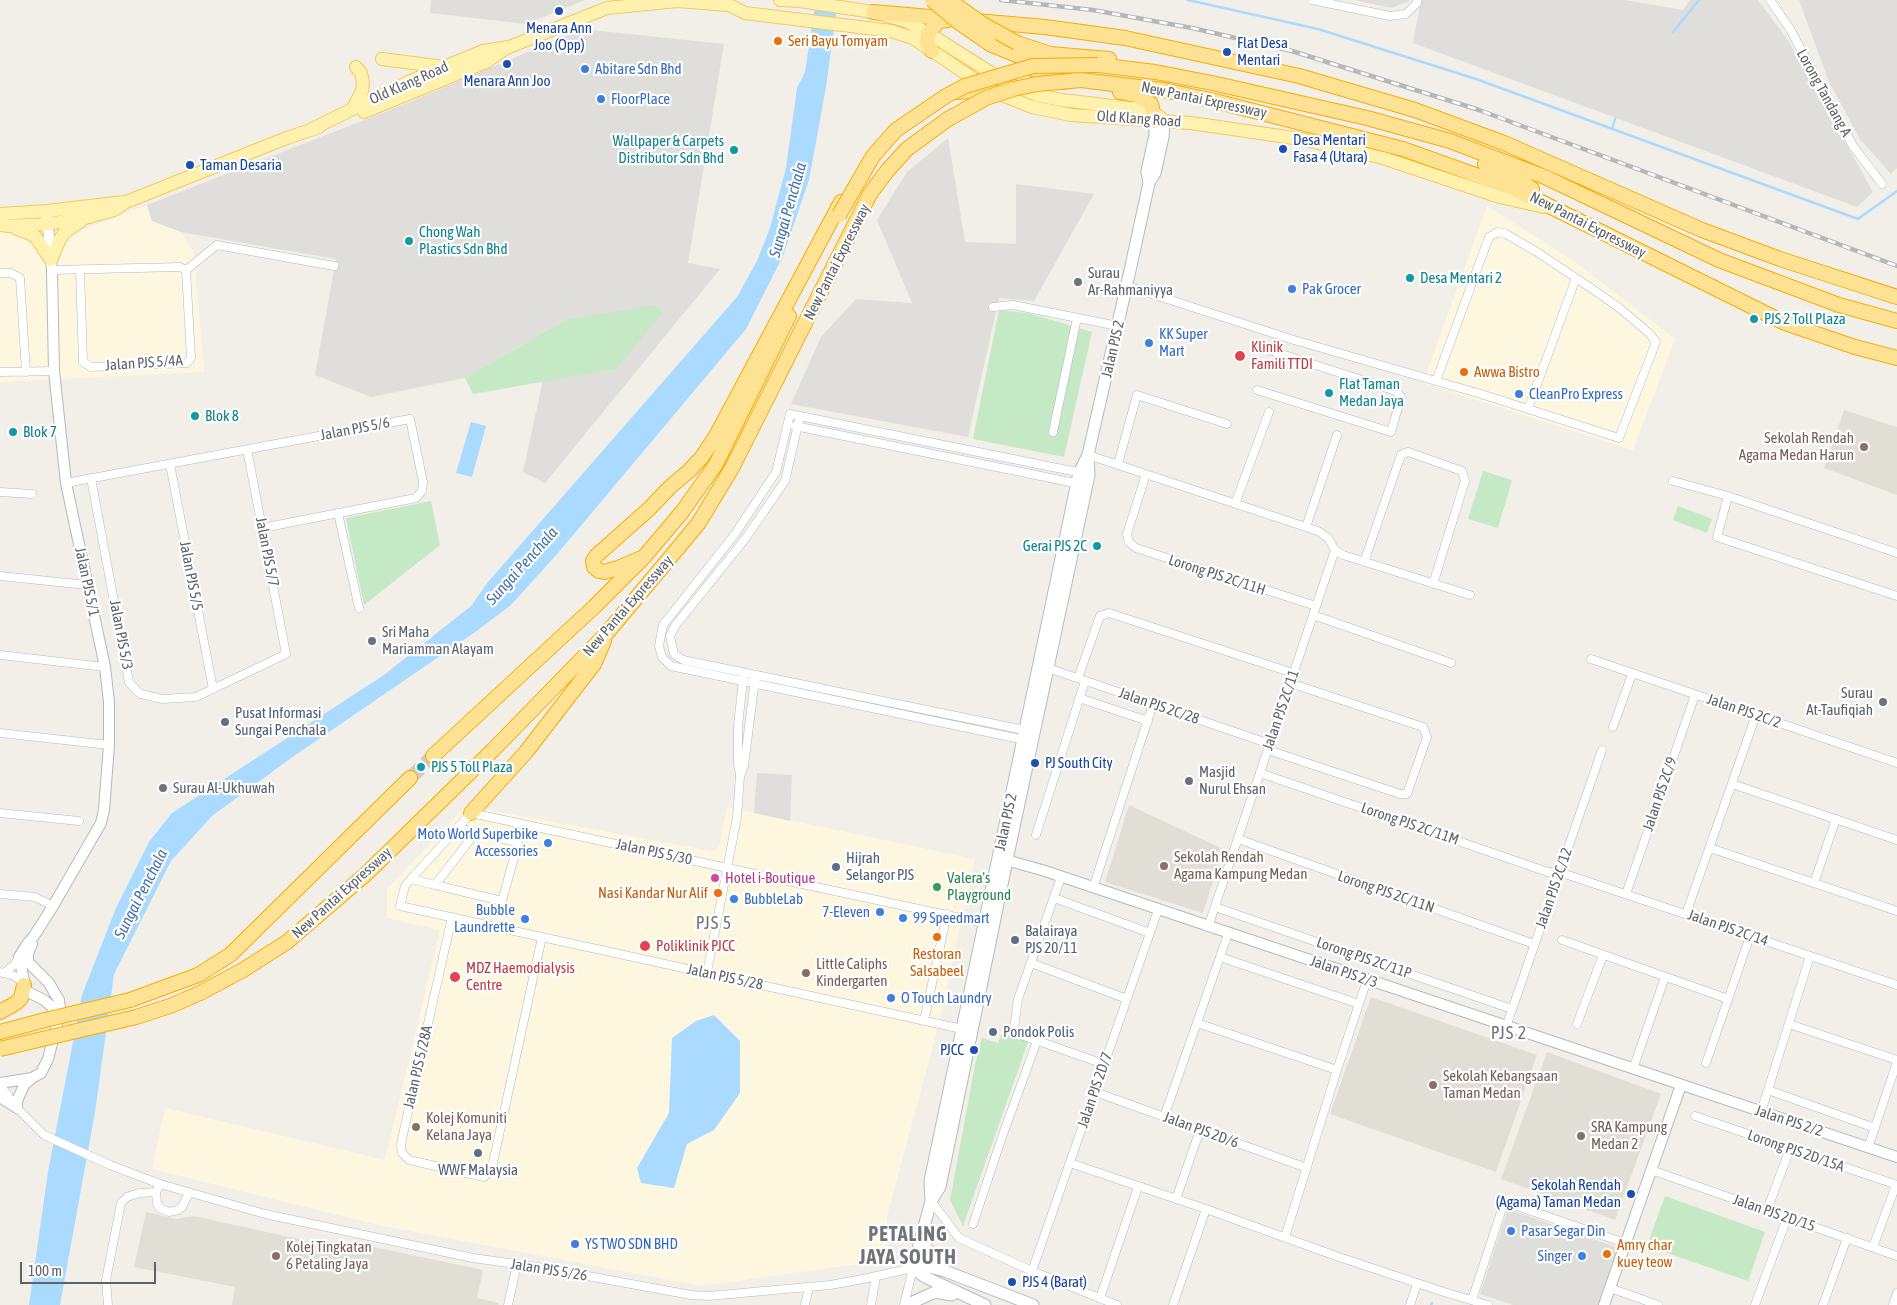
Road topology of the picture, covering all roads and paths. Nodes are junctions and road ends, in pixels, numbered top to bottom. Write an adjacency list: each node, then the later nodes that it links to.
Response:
1 (742, 0): 8 (main road, Old Klang Road)
2 (780, 0): 9 (main road, Old Klang Road)
3 (932, 0): 12 (highway, bridge)
4 (949, 0): 22 (highway, bridge)
5 (1312, 0): 6 (street)
6 (1417, 0)
7 (1770, 0): 23 (street, Lorong Tandang A)
8 (729, 5): 13 (main road, Old Klang Road); 14 (main road, Old Klang Road)
9 (873, 12): 10 (highway); 11 (main road, Old Klang Road)
10 (962, 19): 11 (highway); 22 (highway)
11 (928, 33): 14 (highway); 20 (main road, Old Klang Road)
12 (990, 44): 20 (highway); 25 (highway)
13 (510, 47): 16 (main road, Old Klang Road); 21 (main road, Old Klang Road)
14 (932, 51): 18 (main road, Old Klang Road)
15 (382, 59): 16 (main road)
16 (446, 67): 19 (main road, Old Klang Road)
17 (356, 68): 19 (main road)
18 (990, 90): 20 (main road, Old Klang Road); 76 (highway)
19 (353, 108): 21 (main road, Old Klang Road)
20 (1158, 118): 25 (main road, Old Klang Road); 37 (main road, Jalan PJS 2)
21 (312, 129): 24 (main road, Old Klang Road)
22 (1504, 143): 38 (highway)
23 (1882, 184)
24 (126, 202): 26 (main road, Old Klang Road); 28 (main road, Old Klang Road)
25 (1561, 210): 44 (highway, New Pantai Expressway); 86 (highway, New Pantai Expressway, bridge)
26 (47, 211): 27 (main road, Old Klang Road); 29 (street, Jalan PJS 5/1)
27 (0, 214)
28 (85, 218): 29 (main road, Old Klang Road); 31 (main road)
29 (48, 224): 30 (main road, Old Klang Road); 31 (street, Jalan PJS 5/1)
30 (4, 226): 31 (main road)
31 (52, 265): 33 (street); 45 (street, Jalan PJS 5/1)
32 (334, 266): 34 (street)
33 (80, 270): 34 (street); 34 (street, Jalan PJS 5/4A)
34 (186, 270)
35 (0, 273): 47 (street)
36 (1576, 278): 48 (street); 50 (street); 50 (street)
37 (1127, 286): 42 (main road, Jalan PJS 2); 48 (street)
38 (1897, 297)
39 (994, 307): 40 (street)
40 (1077, 318): 42 (street); 56 (street)
41 (1897, 321): 76 (highway, New Pantai Expressway, bridge)
42 (1118, 326): 59 (main road, Jalan PJS 2)
43 (1269, 350): 49 (street)
44 (1897, 358)
45 (54, 371): 47 (street); 66 (street, Jalan PJS 5/1)
46 (0, 372): 47 (street)
47 (26, 372)
48 (1436, 381): 50 (street)
49 (1257, 390)
50 (1528, 409)
51 (1269, 412): 70 (street)
52 (800, 416): 53 (street); 55 (street); 64 (street)
53 (788, 424): 55 (street); 98 (street)
54 (1227, 424): 61 (street)
55 (798, 427): 64 (street); 93 (street)
56 (1053, 432)
57 (1337, 435): 72 (street)
58 (247, 449): 60 (street, Jalan PJS 5/6); 71 (street, Jalan PJS 5/6); 73 (street, Jalan PJS 5/7)
59 (1088, 455): 61 (street); 64 (main road, Jalan PJS 2)
60 (170, 464): 63 (street, Jalan PJS 5/6); 101 (street, Jalan PJS 5/5)
61 (1118, 464): 62 (street)
62 (1146, 474): 70 (street); 83 (street, Lorong PJS 2C/11H)
63 (91, 478): 66 (street, Jalan PJS 5/6); 101 (street, Jalan PJS 5/3)
64 (1083, 479): 92 (main road, Jalan PJS 2); 109 (main road, Jalan PJS 2)
65 (1673, 481): 69 (street)
66 (66, 483): 80 (street, Jalan PJS 5/1)
67 (0, 492): 68 (street)
68 (32, 494)
69 (1728, 496): 75 (street); 82 (street)
70 (1235, 504): 72 (street)
71 (338, 513): 73 (street, Jalan PJS 5/6); 84 (street)
72 (1306, 527): 74 (street)
73 (262, 528): 87 (street, Jalan PJS 5/7)
74 (1335, 550): 77 (street); 83 (street, Jalan PJS 2C/11)
75 (1897, 553)
76 (644, 557): 113 (highway, New Pantai Expressway)
77 (1364, 562): 79 (street); 79 (street)
78 (0, 576): 80 (street)
79 (1433, 584): 81 (street)
80 (87, 585): 91 (street, Jalan PJS 5/1)
81 (1470, 594)
82 (1897, 596)
83 (1316, 606): 85 (street, Jalan PJS 2C/11)
84 (359, 608)
85 (1313, 615): 90 (street); 94 (street, Jalan PJS 2C/11)
86 (607, 633): 120 (highway); 182 (highway, New Pantai Expressway, bridge)
87 (286, 654): 101 (street, Jalan PJS 5/3)
88 (0, 655): 91 (street)
89 (1592, 659): 96 (street, Jalan PJS 2C/2)
90 (1451, 663)
91 (105, 667): 110 (street, Jalan PJS 5/1)
92 (1048, 668): 97 (street, Jalan PJS 2C/28); 109 (main road, Jalan PJS 2)
93 (744, 672): 95 (street); 98 (street)
94 (1293, 673): 97 (street); 99 (street, Jalan PJS 2C/11)
95 (755, 674): 100 (street); 109 (street)
96 (1632, 674): 102 (street, Jalan PJS 2C/2); 107 (street)
97 (1081, 679): 103 (street); 104 (street, Jalan PJS 2C/28)
98 (743, 682): 100 (street); 116 (street)
99 (1290, 683): 111 (street, Jalan PJS 2C/11); 111 (street, Jalan PJS 2C/28)
100 (754, 684): 109 (street); 116 (street)
101 (213, 689)
102 (1695, 694): 105 (street, Jalan PJS 2C/2); 138 (street, Jalan PJS 2C/9)
103 (1079, 698): 106 (street); 125 (street)
104 (1153, 704): 106 (street); 111 (street, Jalan PJS 2C/28)
105 (1756, 715): 114 (street, Jalan PJS 2C/2); 118 (street)
106 (1148, 720): 136 (street)
107 (1613, 727)
108 (0, 734): 110 (street)
109 (1029, 736): 129 (main road, Jalan PJS 2)
110 (109, 745): 140 (street, Jalan PJS 5/1)
111 (1269, 747): 115 (street, Jalan PJS 2C/11)
112 (1602, 750): 131 (street, Jalan PJS 2C/12)
113 (433, 756)
114 (1897, 763)
115 (1260, 773): 126 (street, Jalan PJS 2C/11); 131 (street, Lorong PJS 2C/11M)
116 (740, 776): 130 (street)
117 (410, 778): 180 (highway, New Pantai Expressway, bridge)
118 (1732, 784): 121 (street); 128 (street)
119 (0, 813): 122 (street)
120 (471, 814): 123 (street); 130 (street, Jalan PJS 5/30)
121 (1836, 819): 127 (street); 134 (street)
122 (79, 821)
123 (457, 828): 124 (street); 133 (street)
124 (476, 832): 135 (street); 135 (street)
125 (1036, 835)
126 (1238, 839): 141 (street, Jalan PJS 2C/11); 155 (street, Lorong PJS 2C/11N)
127 (1897, 840)
128 (1710, 848): 134 (street); 145 (street)
129 (1003, 858): 132 (street, Jalan PJS 2/3); 147 (main road, Jalan PJS 2); 212 (main road)
130 (728, 868): 144 (street, Jalan PJS 5/30); 162 (street)
131 (1560, 872): 138 (street, Jalan PJS 2C/14); 155 (street, Jalan PJS 2C/12)
132 (1061, 877): 136 (street, Jalan PJS 2/3); 139 (street)
133 (410, 879): 135 (street); 146 (street, Jalan PJS 5/28)
134 (1814, 882): 143 (street)
135 (435, 885)
136 (1093, 888): 142 (street, Jalan PJS 2/3)
137 (0, 894): 140 (street)
138 (1626, 894): 145 (street, Jalan PJS 2C/14)
139 (1054, 898): 149 (street); 160 (street)
140 (53, 906): 151 (street, Jalan PJS 5/1)
141 (1215, 907): 148 (street, Jalan PJS 2C/11); 171 (street, Lorong PJS 2C/11P)
142 (1158, 910): 148 (street, Jalan PJS 2/3); 149 (street, Jalan PJS 2D/7)
143 (1897, 911)
144 (947, 914): 147 (street, Jalan PJS 5/30); 174 (street)
145 (1686, 914): 152 (street, Jalan PJS 2C/14)
146 (452, 917): 153 (street, Jalan PJS 5/28); 153 (street, Jalan PJS 5/28A)
147 (984, 922): 179 (main road, Jalan PJS 2)
148 (1208, 927): 150 (street, Jalan PJS 2/3)
149 (1150, 933): 168 (street, Jalan PJS 2D/7)
150 (1228, 934): 159 (street); 165 (street, Jalan PJS 2/3)
151 (34, 936): 158 (street, Jalan PJS 5/1); 164 (street, Jalan PJS 5/1)
152 (1750, 936): 157 (street, Jalan PJS 2C/14); 169 (street)
153 (542, 937): 162 (street, Jalan PJS 5/28)
154 (1562, 940): 156 (street)
155 (1534, 944): 171 (street, Jalan PJS 2C/12)
156 (1603, 955): 163 (street); 176 (street)
157 (1810, 956): 167 (street, Jalan PJS 2C/14); 177 (street)
158 (20, 957): 161 (street); 166 (street)
159 (1220, 957): 170 (street); 175 (street)
160 (1031, 962): 168 (street); 181 (street)
161 (2, 972): 166 (street)
162 (706, 973): 174 (street, Jalan PJS 5/28)
163 (1665, 977): 169 (street); 186 (street)
164 (45, 979): 166 (street); 173 (street, Jalan PJS 5/1)
165 (1367, 980): 170 (street); 178 (street, Jalan PJS 2/3)
166 (24, 985): 172 (highway); 173 (street)
167 (1897, 985)
168 (1127, 999): 185 (street, Jalan PJS 2D/7)
169 (1728, 999): 184 (street)
170 (1359, 1004): 187 (street)
171 (1512, 1008): 178 (street, Jalan PJS 2C/12)
172 (4, 1010)
173 (58, 1020): 188 (street, Jalan PJS 5/1)
174 (924, 1021): 179 (street, Jalan PJS 5/28)
175 (1197, 1023): 187 (street); 197 (street)
176 (1577, 1024)
177 (1789, 1024): 183 (street); 191 (street)
178 (1506, 1027): 186 (street, Jalan PJS 2/3)
179 (962, 1029): 212 (main road, Jalan PJS 2)
180 (0, 1032)
181 (1037, 1041): 185 (street); 216 (street)
182 (0, 1048)
183 (1897, 1061): 198 (street)
184 (1706, 1063)
185 (1104, 1064): 192 (street, Jalan PJS 2D/7)
186 (1633, 1069): 190 (street, Jalan PJS 2/3)
187 (1337, 1070): 204 (street)
188 (32, 1078): 189 (street); 194 (street, Jalan PJS 5/1)
189 (0, 1084): 194 (street)
190 (1681, 1085): 195 (street, Jalan PJS 2/2); 205 (street)
191 (1768, 1090): 195 (street); 198 (street)
192 (1095, 1092): 197 (street, Jalan PJS 2D/6); 203 (street, Jalan PJS 2D/7)
193 (0, 1097): 194 (street)
194 (17, 1108): 206 (street, Jalan PJS 5/26)
195 (1761, 1112): 200 (street, Jalan PJS 2/2)
196 (1695, 1116): 201 (street, Lorong PJS 2D/15A)
197 (1164, 1117): 199 (street, Jalan PJS 2D/6)
198 (1875, 1128): 200 (street)
199 (1200, 1130): 204 (street, Jalan PJS 2D/6); 211 (street)
200 (1868, 1148): 202 (street, Jalan PJS 2/2)
201 (1790, 1149): 207 (street, Lorong PJS 2D/15A); 214 (street)
202 (1897, 1157)
203 (1070, 1163): 208 (street); 225 (street, Jalan PJS 2D/7)
204 (1307, 1168): 218 (street)
205 (1651, 1170): 214 (street, Jalan PJS 2D/15); 220 (street)
206 (160, 1184): 209 (street); 210 (street, Jalan PJS 5/26)
207 (1896, 1185): 221 (street)
208 (1138, 1187): 211 (street); 232 (street)
209 (156, 1192): 210 (street); 235 (street)
210 (190, 1193): 223 (street, Jalan PJS 5/26)
211 (1176, 1199): 213 (street)
212 (931, 1201): 217 (main road, Jalan PJS 2); 225 (street)
213 (1206, 1209): 218 (street); 244 (street)
214 (1767, 1210): 215 (street, Jalan PJS 2D/15)
215 (1788, 1218): 219 (street, Jalan PJS 2D/15); 249 (street)
216 (973, 1224)
217 (922, 1236): 224 (main road); 226 (main road, Jalan PJS 2)
218 (1285, 1237): 228 (street)
219 (1847, 1238): 221 (street, Jalan PJS 2D/15); 250 (street)
220 (1625, 1243): 230 (street); 234 (street)
221 (1873, 1247): 222 (street, Jalan PJS 2D/15)
222 (1897, 1256)
223 (517, 1264): 229 (street, Jalan PJS 5/26); 236 (street)
224 (945, 1271): 226 (main road); 242 (main road)
225 (1032, 1271): 232 (street)
226 (912, 1272): 227 (street, Jalan PJS 5/26); 233 (main road); 239 (street)
227 (876, 1277): 229 (street, Jalan PJS 5/26); 238 (street)
228 (1417, 1284): 234 (street); 245 (street)
229 (809, 1287): 237 (street)
230 (1610, 1288): 247 (street); 248 (street)
231 (1897, 1293): 251 (street)
232 (1100, 1298): 243 (street)
233 (971, 1299): 240 (main road); 241 (main road)
234 (1472, 1300): 246 (street)
235 (108, 1305)
236 (508, 1305)
237 (805, 1305)
238 (871, 1305)
239 (904, 1305)
240 (910, 1305)
241 (986, 1305)
242 (1033, 1305)
243 (1117, 1305)
244 (1173, 1305)
245 (1410, 1305)
246 (1488, 1305)
247 (1604, 1305)
248 (1658, 1305)
249 (1755, 1305)
250 (1824, 1305)
251 (1893, 1305)

